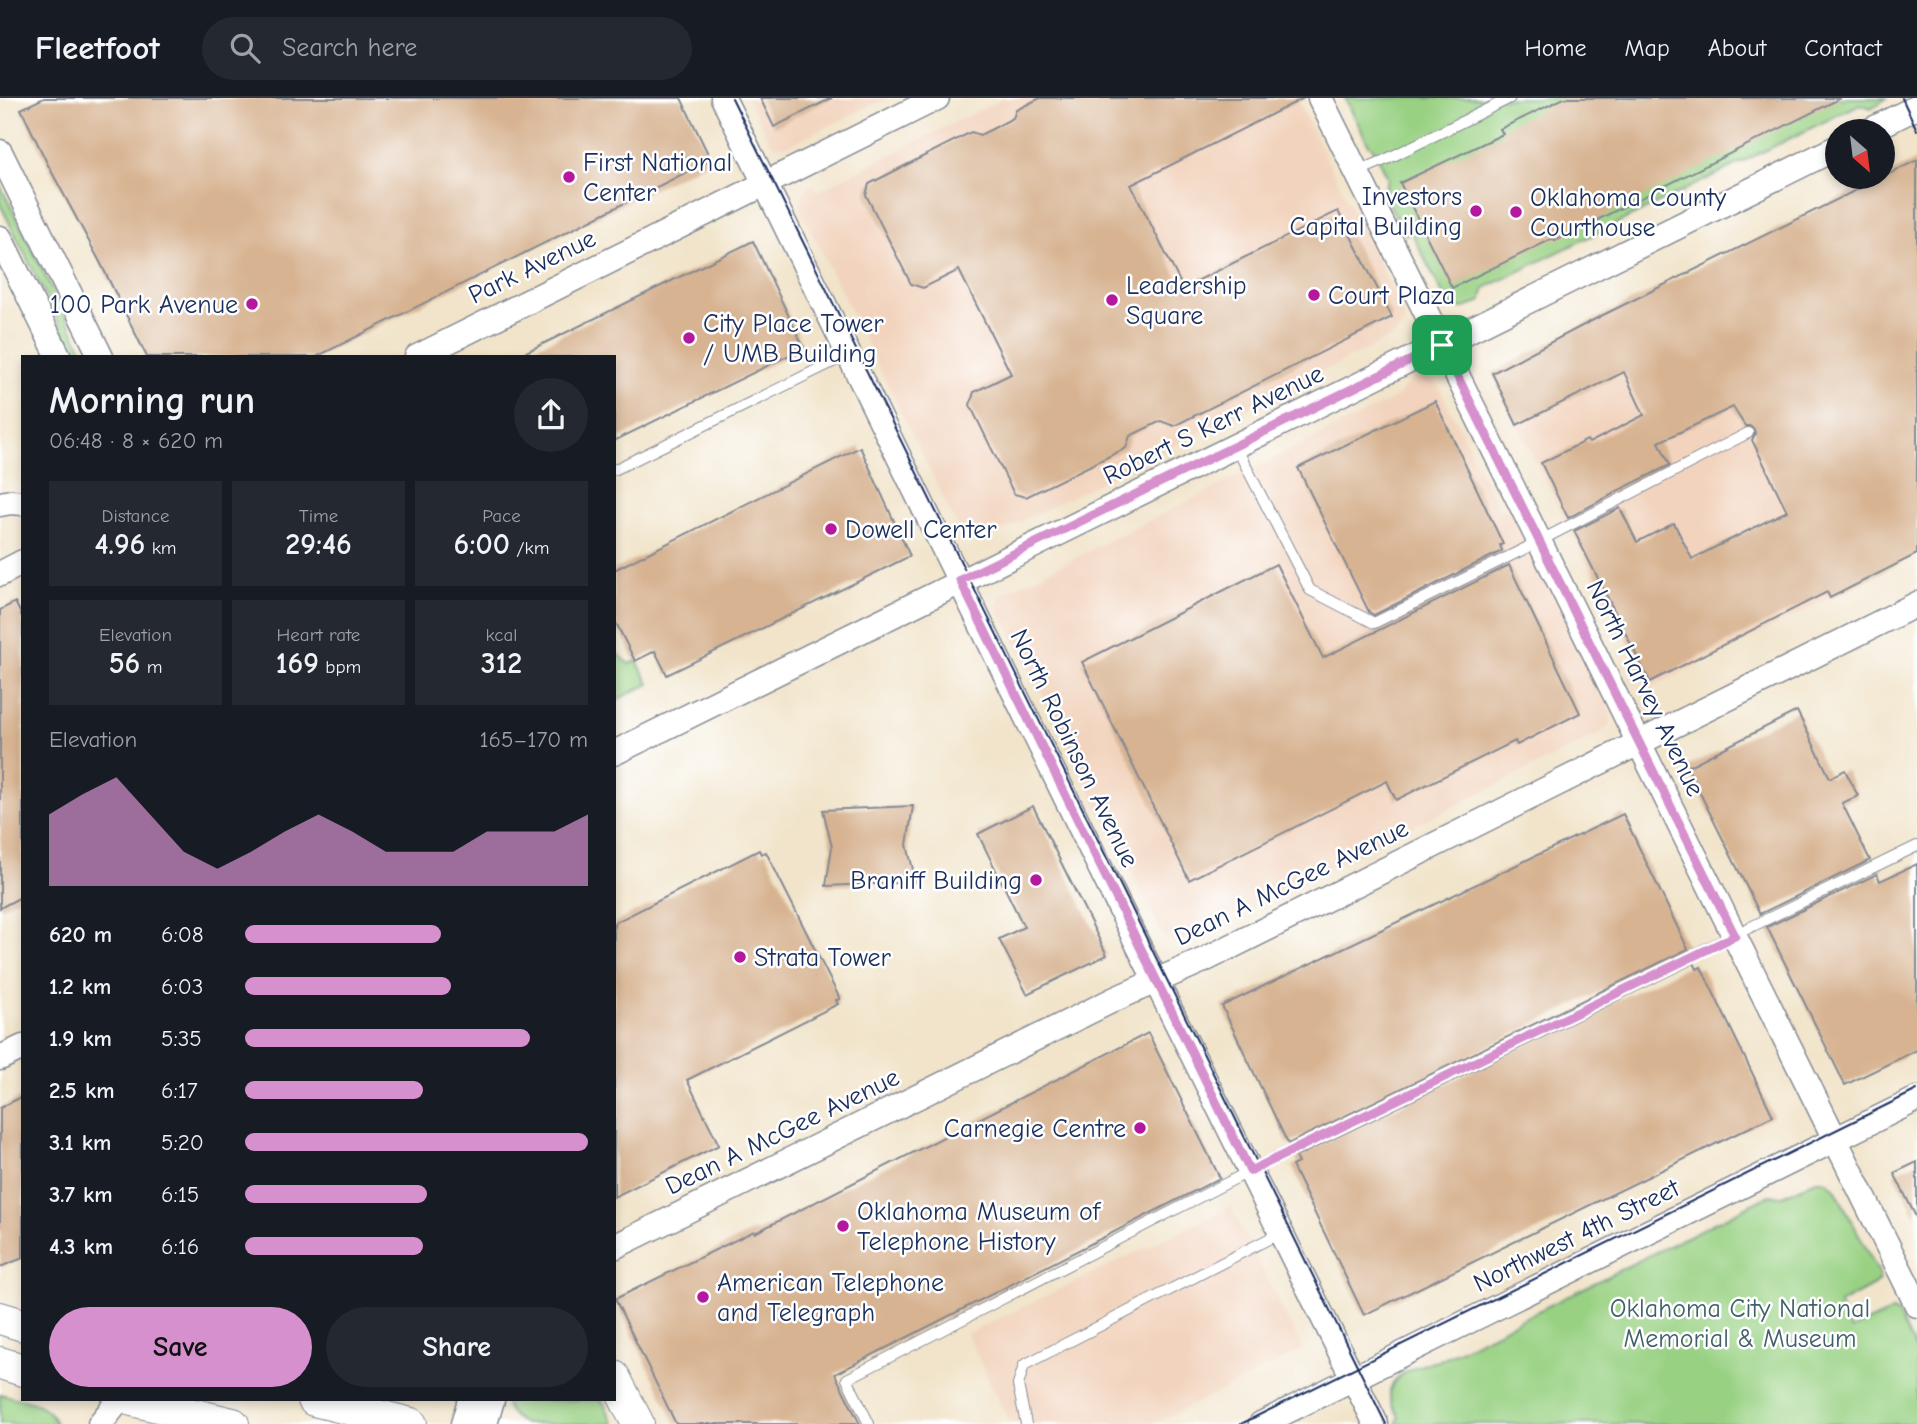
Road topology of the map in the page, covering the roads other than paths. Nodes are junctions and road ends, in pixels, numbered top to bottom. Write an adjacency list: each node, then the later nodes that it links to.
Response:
1 (723, 98): 10 (street, North Robinson Avenue)
2 (937, 98): 10 (street, Park Avenue)
3 (1320, 98): 9 (street, North Harvey Avenue)
4 (1510, 98): 9 (lane)
5 (1917, 107): 6 (street)
6 (1893, 119)
7 (0, 152): 15 (street)
8 (1825, 154): 12 (street, Robert S Kerr Avenue)
9 (1357, 172): 12 (street, North Harvey Avenue)
10 (766, 183): 13 (street, North Robinson Avenue); 16 (street, Park Avenue)
11 (0, 238): 14 (street)
12 (1442, 345): 18 (street, Robert S Kerr Avenue); 22 (street, North Harvey Avenue)
13 (849, 354): 19 (lane); 25 (street, North Robinson Avenue)
14 (58, 355)
15 (100, 355)
16 (420, 355)
17 (1748, 433): 22 (lane)
18 (1236, 446): 22 (lane); 25 (street, Robert S Kerr Avenue)
19 (616, 469)
20 (21, 503): 21 (street)
21 (0, 504)
22 (1539, 540): 27 (street, North Harvey Avenue)
23 (21, 563): 24 (street)
24 (0, 574)
25 (960, 580): 28 (street, Robert S Kerr Avenue); 31 (street, North Robinson Avenue)
26 (1917, 604): 27 (street, Dean A McGee Avenue)
27 (1639, 741): 30 (street, North Harvey Avenue); 31 (street, Dean A McGee Avenue)
28 (616, 752)
29 (1917, 846): 30 (lane)
30 (1735, 936): 35 (street, North Harvey Avenue); 36 (lane)
31 (1156, 981): 36 (street, North Robinson Avenue); 38 (street, Dean A McGee Avenue)
32 (21, 1048): 33 (street)
33 (0, 1058)
34 (1917, 1099): 35 (street, Northwest 4th Street)
35 (1836, 1139): 39 (street, North Harvey Avenue); 42 (street, Northwest 4th Street)
36 (1250, 1171): 37 (street, North Robinson Avenue); 57 (lane)
37 (1280, 1233): 42 (street, North Robinson Avenue); 58 (lane)
38 (616, 1246)
39 (1917, 1305)
40 (0, 1363): 41 (main road)
41 (21, 1369)
42 (1353, 1378): 59 (street, Northwest 4th Street); 60 (street, North Robinson Avenue)
43 (616, 1381): 56 (main road)
44 (119, 1401): 50 (street)
45 (120, 1401): 51 (street)
46 (136, 1401): 52 (main road)
47 (318, 1401): 53 (main road)
48 (470, 1401): 54 (street)
49 (492, 1401): 55 (street)
50 (100, 1424)
51 (113, 1424)
52 (233, 1424)
53 (411, 1424)
54 (463, 1424)
55 (485, 1424)
56 (638, 1424)
57 (869, 1424)
58 (1026, 1424)
59 (1261, 1424)
60 (1376, 1424)

